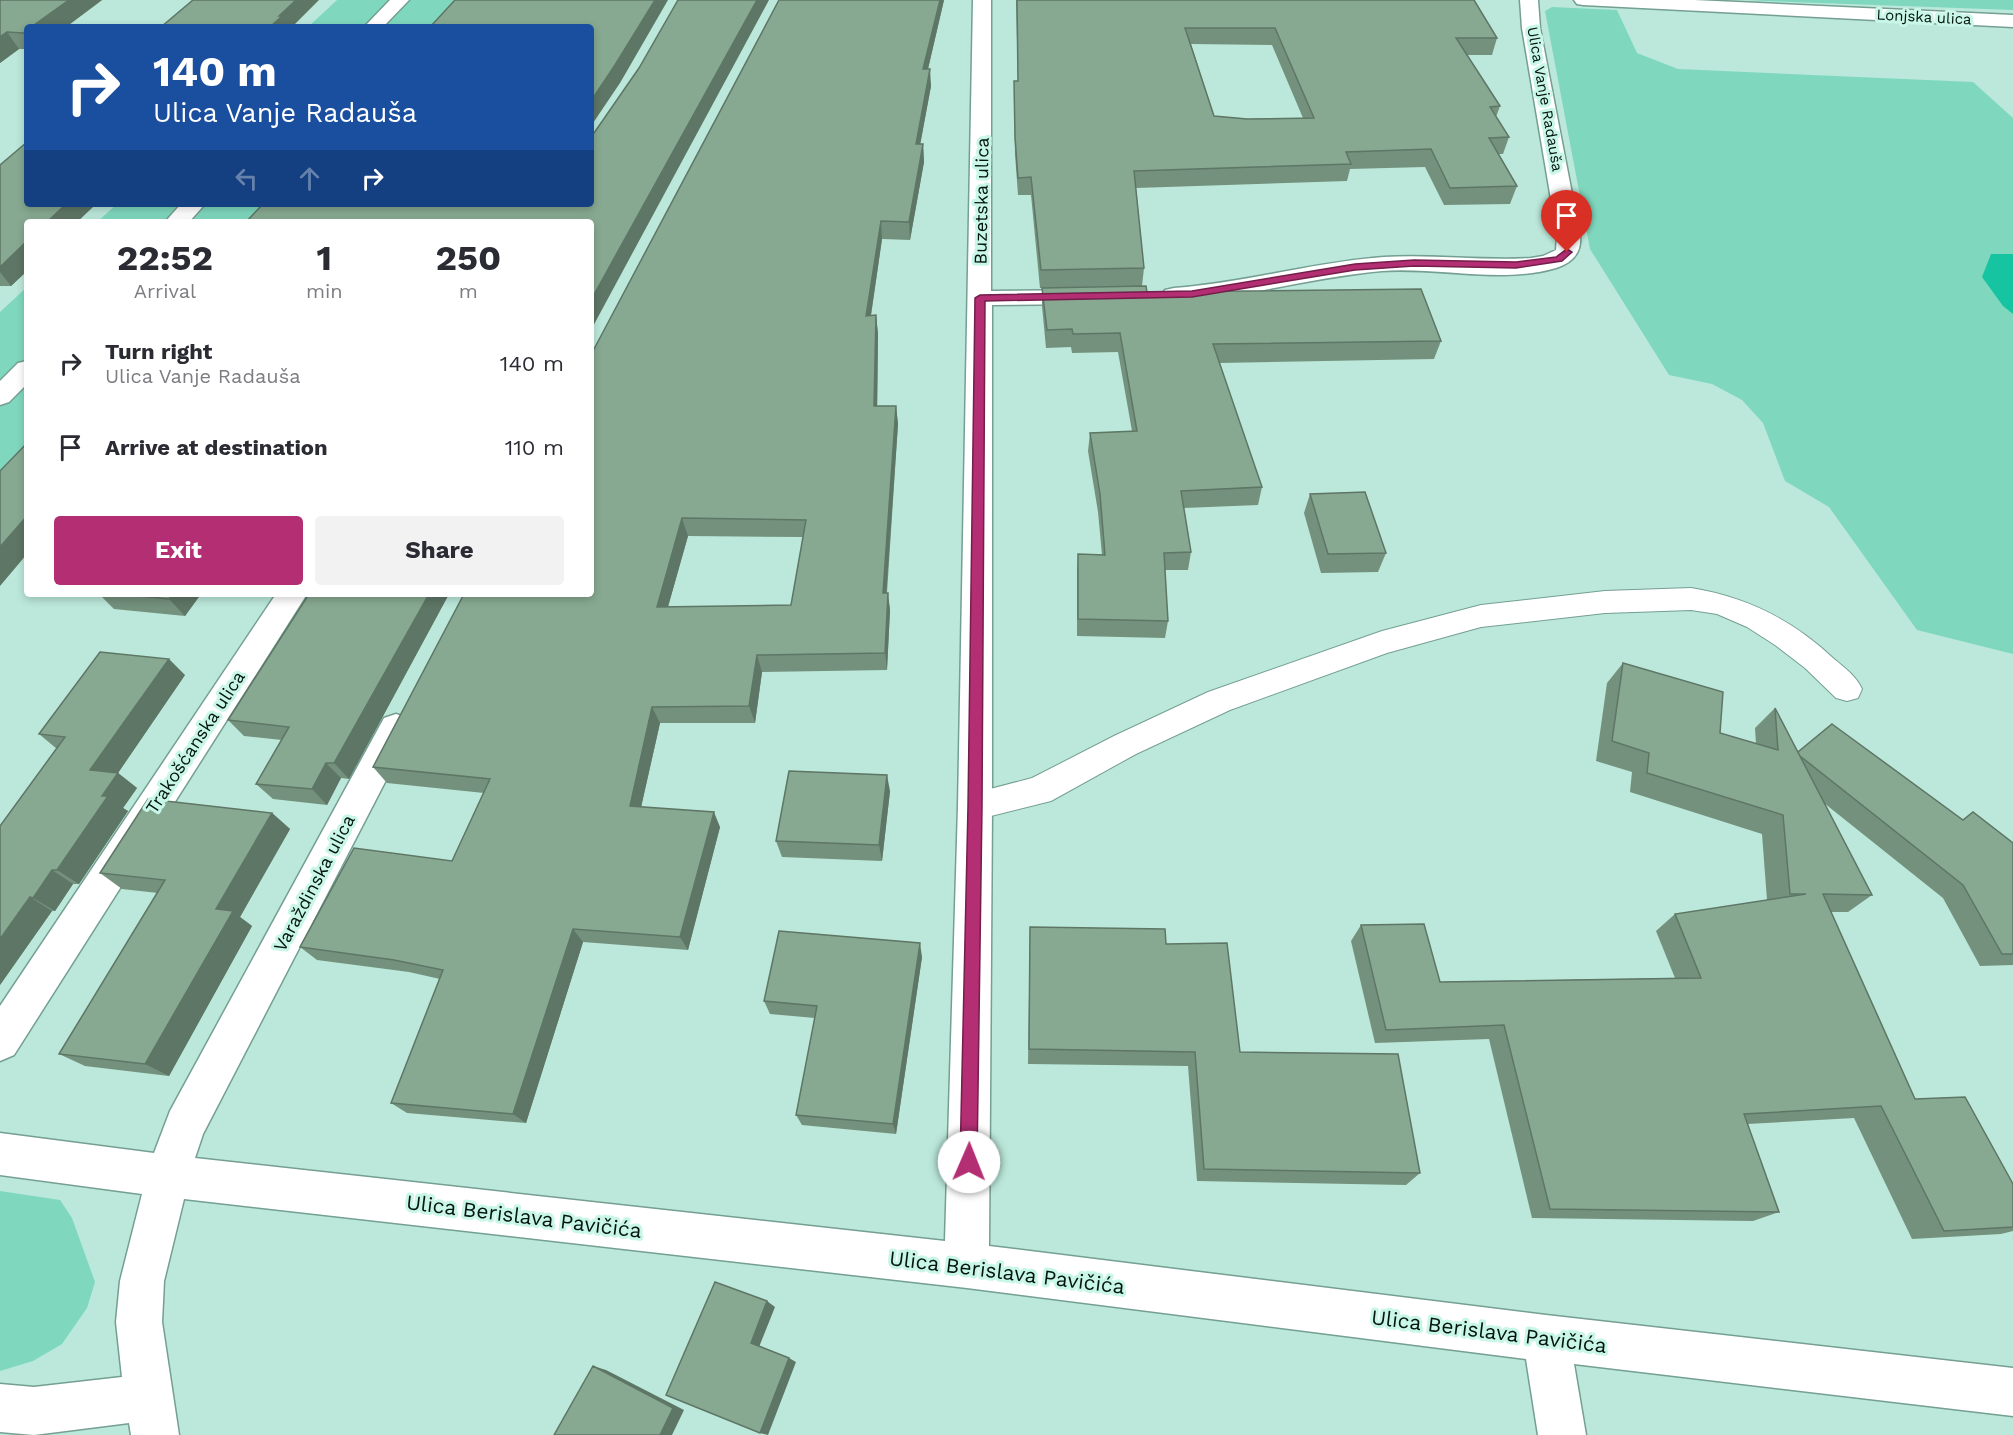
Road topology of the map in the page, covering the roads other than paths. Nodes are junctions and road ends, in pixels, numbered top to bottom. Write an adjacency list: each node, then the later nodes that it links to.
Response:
1 (400, 0): 6 (street)
2 (982, 0): 11 (street, Buzetska ulica)
3 (1529, 0): 9 (street, Ulica Vanje Radauša)
4 (1583, 0): 5 (street, Lonjska ulica)
5 (2013, 21)
6 (376, 24)
7 (191, 207): 8 (street)
8 (179, 219)
9 (1158, 295)
10 (1113, 297): 11 (street)
11 (980, 298): 17 (street, Buzetska ulica)
12 (24, 372): 13 (street)
13 (0, 396)
14 (290, 597): 18 (street, Trakošćanska ulica)
15 (1847, 689): 17 (lane)
16 (412, 698): 20 (street, Varaždinska ulica)
17 (975, 806): 21 (street, Buzetska ulica)
18 (0, 1041)
19 (0, 1154): 20 (street, Ulica Berislava Pavičića)
20 (168, 1175): 21 (street, Ulica Berislava Pavičića); 25 (street, Varaždinska ulica)
21 (967, 1266): 22 (street, Ulica Berislava Pavičića)
22 (1546, 1338): 23 (street, Ulica Berislava Pavičića); 26 (street)
23 (2013, 1392)
24 (0, 1408): 25 (street)
25 (151, 1416)
26 (1562, 1435)

